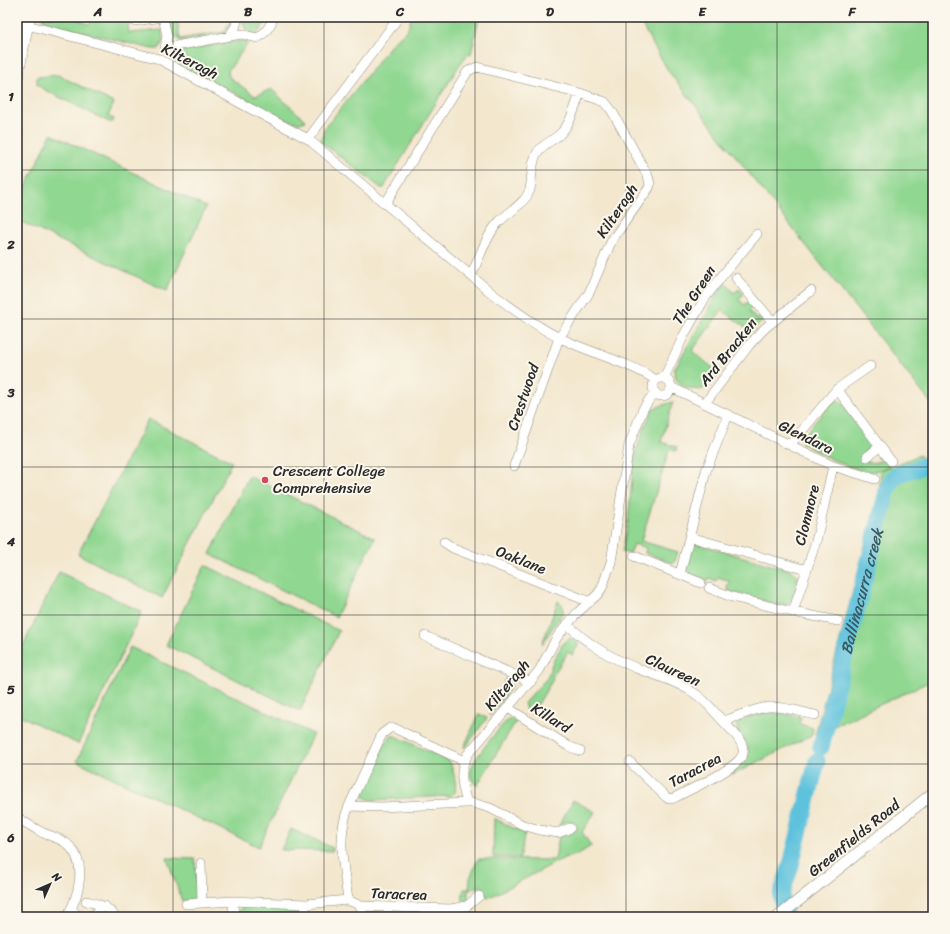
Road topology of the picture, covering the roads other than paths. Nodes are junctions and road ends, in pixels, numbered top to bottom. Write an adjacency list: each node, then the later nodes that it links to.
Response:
1 (162, 17): 5 (street); 8 (street)
2 (237, 17): 7 (street)
3 (273, 17): 7 (street)
4 (28, 21): 9 (street, Kilteragh); 10 (main road)
5 (134, 21)
6 (396, 21): 12 (street)
7 (229, 36): 8 (street)
8 (165, 48): 9 (street)
9 (160, 59): 12 (street, Kilteragh)
10 (17, 74)
11 (580, 93): 13 (street, Kilteragh); 15 (street); 19 (street, Kilteragh)
12 (308, 138): 13 (street, Kilteragh)
13 (385, 204): 15 (street, Kilteragh)
14 (756, 234): 21 (street, The Green)
15 (471, 276): 19 (street, Kilteragh)
16 (736, 278): 18 (street)
17 (811, 291): 18 (street, Ard Bracken)
18 (772, 322): 25 (street, Ard Bracken)
19 (559, 338): 21 (street, Kilteragh); 31 (street, Crestwood)
20 (870, 366): 23 (street)
21 (660, 379): 22 (street); 24 (street)
22 (671, 387): 24 (street); 25 (street, Glendara)
23 (837, 389): 27 (street); 28 (street)
24 (656, 393): 41 (street, Kilteragh)
25 (705, 403): 26 (street, Glendara)
26 (728, 415): 27 (street, Glendara); 34 (street)
27 (790, 445): 32 (street, Glendara)
28 (880, 446): 29 (street); 30 (street)
29 (867, 457)
30 (891, 461)
31 (514, 466)
32 (833, 466): 33 (street, Glendara); 37 (street, Clonmore)
33 (875, 479)
34 (690, 537): 37 (street, Clonmore); 38 (street)
35 (444, 542): 41 (street, Oaklane)
36 (634, 556): 38 (street)
37 (807, 570): 42 (street, Clonmore)
38 (680, 574): 39 (street)
39 (701, 582)
40 (710, 588): 42 (street)
41 (590, 602): 44 (street, Kilteragh)
42 (793, 612): 43 (street)
43 (838, 621)
44 (567, 624): 46 (street, Kilteragh); 49 (street, Claureen)
45 (424, 636): 46 (street)
46 (531, 682): 47 (street, Kilteragh)
47 (508, 708): 50 (street, Killard); 51 (street, Kilteragh)
48 (815, 715): 49 (street)
49 (723, 721): 52 (street, Taracrea)
50 (580, 751)
51 (464, 761): 54 (street); 55 (street)
52 (630, 762)
53 (933, 793): 75 (street, Greenfields Road)
54 (467, 803): 55 (street); 57 (street)
55 (349, 806): 61 (street)
56 (17, 817): 68 (street)
57 (570, 828)
58 (201, 863): 63 (street)
59 (479, 896): 67 (street, Taracrea)
60 (86, 900): 66 (street)
61 (348, 900): 65 (street, Taracrea); 67 (street, Taracrea)
62 (233, 901): 63 (street, Taracrea); 65 (street, Taracrea); 72 (street)
63 (202, 902): 64 (street, Taracrea)
64 (186, 904)
65 (306, 904): 73 (street)
66 (105, 906): 70 (street); 71 (street)
67 (361, 906): 74 (street, Taracrea)
68 (69, 914): 69 (street)
69 (81, 917)
70 (91, 917)
71 (115, 917)
72 (234, 917)
73 (305, 917)
74 (362, 917)
75 (778, 917)

